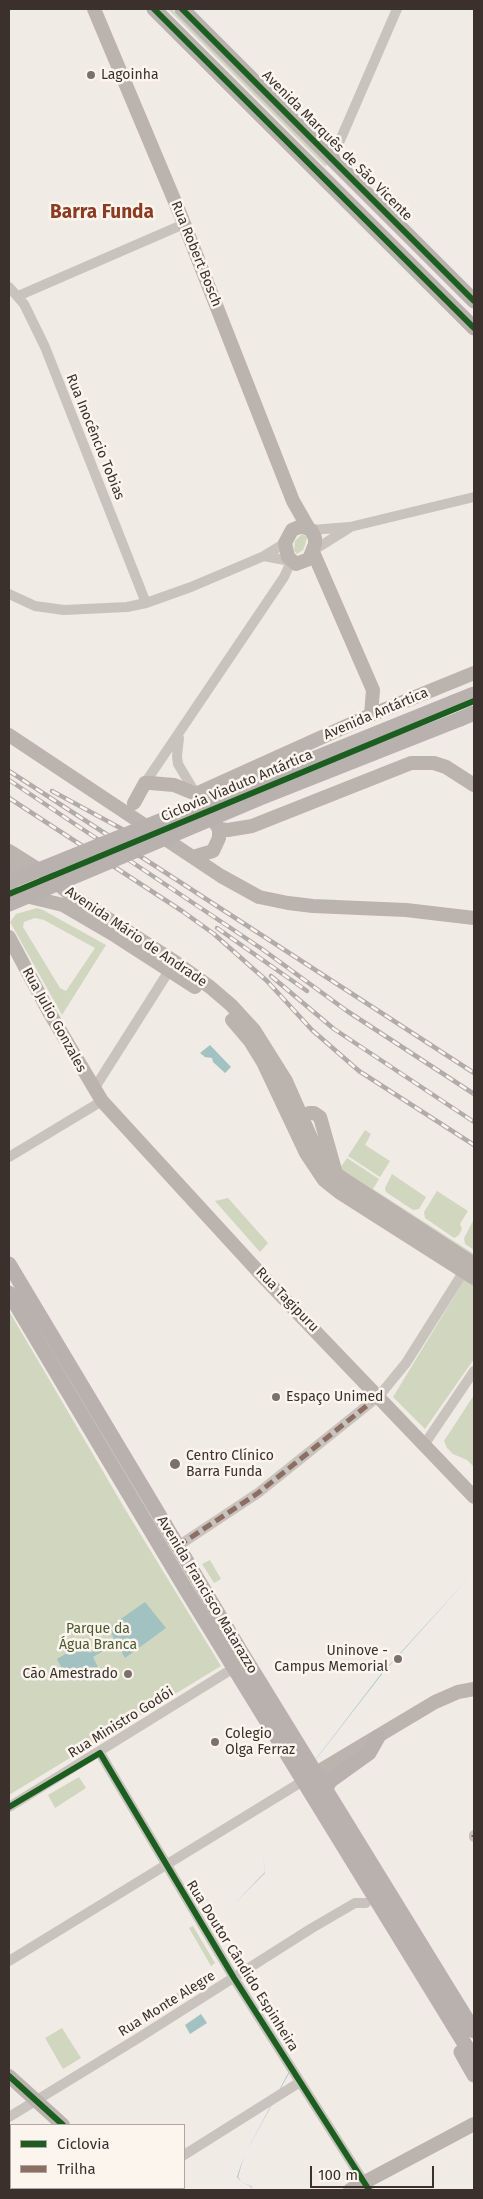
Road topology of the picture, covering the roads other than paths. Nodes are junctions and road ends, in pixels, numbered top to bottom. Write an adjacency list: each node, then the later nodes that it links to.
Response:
1 (94, 9): 6 (street, Rua Robert Bosch)
2 (154, 9): 10 (main road)
3 (182, 9): 5 (main road, Avenida Marquês de São Vicente)
4 (397, 9): 5 (street)
5 (332, 159): 9 (main road, Avenida Marquês de São Vicente)
6 (184, 224): 8 (street); 12 (street, Rua Robert Bosch)
7 (9, 287): 8 (street, Rua Inocêncio Tobias)
8 (18, 296): 20 (street, Rua Inocêncio Tobias)
9 (474, 301)
10 (474, 328)
11 (474, 497): 13 (street)
12 (292, 501): 14 (street, Rua Robert Bosch); 15 (street, Rua Robert Bosch)
13 (350, 527): 14 (street); 18 (street)
14 (310, 529): 15 (street); 18 (street)
15 (292, 530): 16 (street)
16 (285, 543): 17 (street); 18 (street)
17 (264, 556): 18 (street); 20 (street)
18 (302, 558): 22 (street); 27 (street)
19 (9, 594): 20 (street)
20 (146, 603)
21 (474, 673): 24 (street, Avenida Antártica)
22 (373, 690): 24 (street); 26 (street)
23 (474, 694): 39 (main road, bridge)
24 (398, 704): 26 (street, Avenida Antártica)
25 (474, 713): 43 (main road, bridge)
26 (371, 715): 31 (street, Avenida Antártica)
27 (180, 734): 29 (street); 31 (street)
28 (9, 735): 32 (street)
29 (145, 783): 31 (street); 33 (street)
30 (474, 785): 34 (street)
31 (196, 794): 34 (street)
32 (108, 801): 33 (street); 35 (street)
33 (134, 803): 35 (street)
34 (219, 829): 37 (street)
35 (157, 833): 37 (street)
36 (9, 851): 41 (street, Avenida Mário de Andrade)
37 (193, 857): 45 (street)
38 (12, 866): 41 (street)
39 (9, 882)
40 (9, 892): 42 (street, Avenida Mário de Andrade)
41 (71, 895): 47 (street, Avenida Mário de Andrade)
42 (37, 898): 44 (street); 47 (street, Avenida Mário de Andrade)
43 (9, 904)
44 (9, 908)
45 (474, 918)
46 (9, 937): 48 (street, Rua Julio Gonzales)
47 (172, 966): 48 (street); 49 (street, Avenida Mário de Andrade)
48 (98, 1095): 50 (street); 55 (street, Rua Tagipuru)
49 (296, 1117): 52 (street, Avenida Mário de Andrade); 52 (street)
50 (9, 1157)
51 (9, 1264): 58 (main road, Avenida Francisco Matarazzo)
52 (471, 1271): 55 (street)
53 (9, 1293): 59 (main road, Avenida Francisco Matarazzo)
54 (474, 1371): 56 (street)
55 (379, 1396): 56 (street, Rua Tagipuru); 58 (street)
56 (424, 1445): 57 (street, Rua Tagipuru)
57 (474, 1497)
58 (178, 1546): 59 (main road, Avenida Francisco Matarazzo)
59 (240, 1664): 62 (street, Rua Ministro Godói); 63 (main road, Avenida Francisco Matarazzo)
60 (474, 1689): 61 (street)
61 (378, 1737): 63 (street); 64 (main road)
62 (100, 1753): 65 (street, Rua Ministro Godói); 67 (street, Rua Doutor Cândido Espinheira)
63 (309, 1778): 64 (main road, Avenida Francisco Matarazzo); 66 (main road, Avenida Francisco Matarazzo); 67 (street)
64 (325, 1790): 66 (main road); 69 (main road, Avenida Francisco Matarazzo)
65 (9, 1807)
66 (318, 1807): 68 (main road, Avenida Francisco Matarazzo)
67 (164, 1864): 70 (street); 71 (street, Rua Doutor Cândido Espinheira)
68 (372, 1904): 71 (street, Rua Monte Alegre); 74 (main road, Avenida Francisco Matarazzo); 75 (main road, Avenida Francisco Matarazzo)
69 (408, 1924): 72 (main road, Avenida Francisco Matarazzo); 73 (main road, Avenida Francisco Matarazzo)
70 (9, 1960)
71 (234, 1978): 77 (street, Rua Doutor Cândido Espinheira); 78 (street, Rua Monte Alegre)
72 (474, 2016)
73 (474, 2031)
74 (474, 2059)
75 (474, 2075)
76 (9, 2076): 78 (street)
77 (300, 2082): 82 (street); 83 (street, Rua Doutor Cândido Espinheira)
78 (35, 2100): 79 (street, Rua Monte Alegre); 80 (street)
79 (9, 2117)
80 (62, 2124)
81 (474, 2124): 83 (street)
82 (185, 2154)
83 (366, 2187): 84 (street)
84 (350, 2190)

